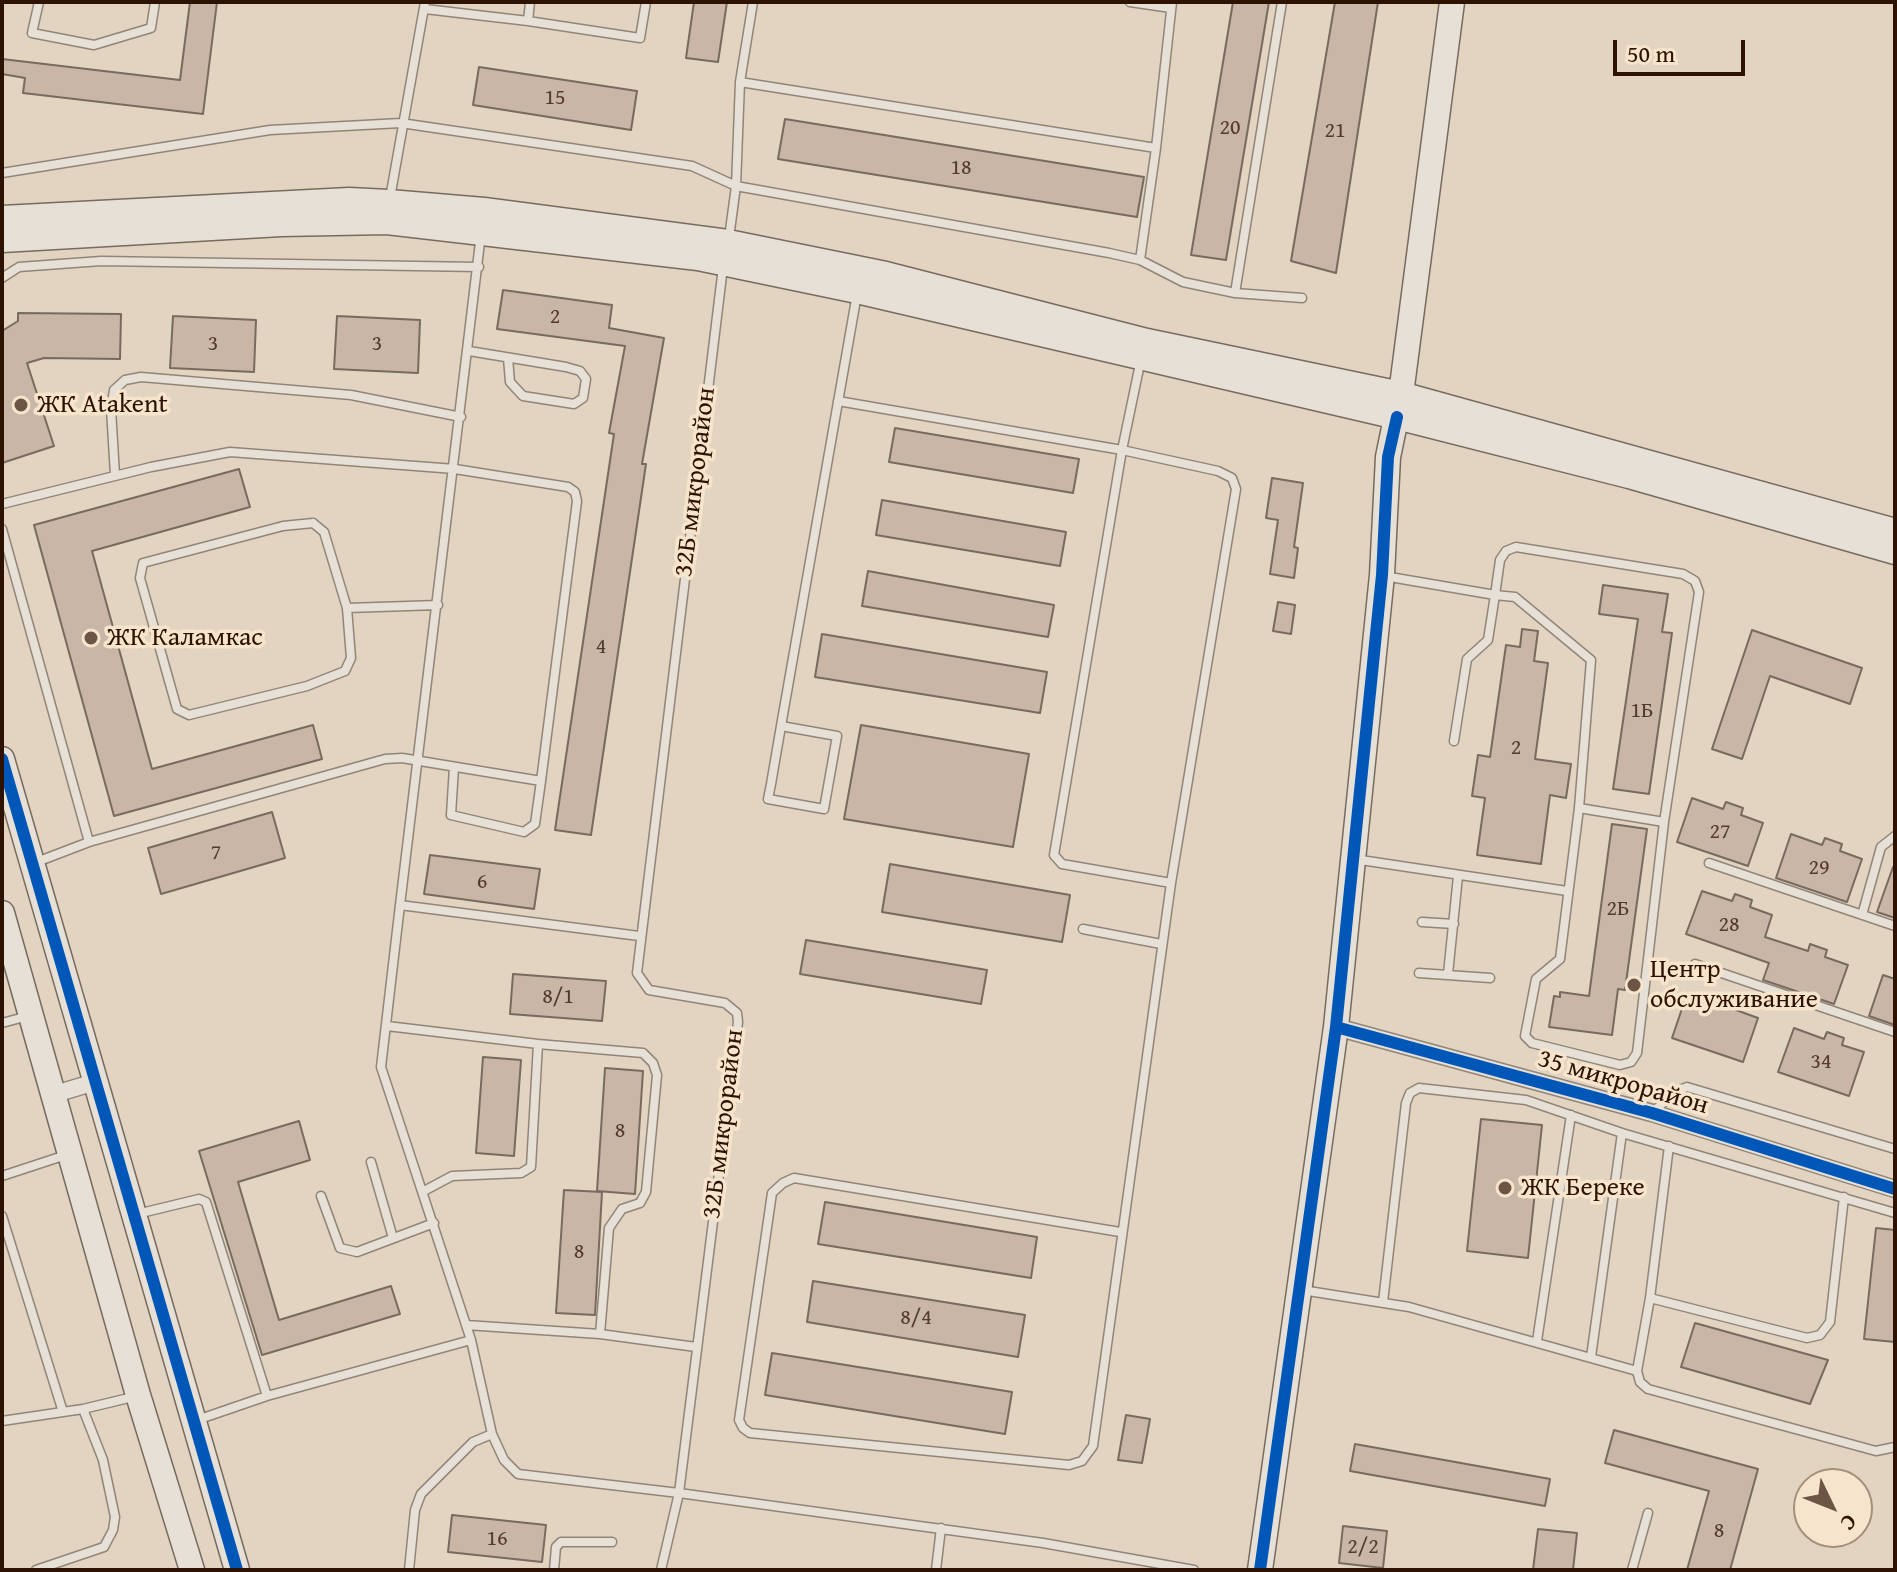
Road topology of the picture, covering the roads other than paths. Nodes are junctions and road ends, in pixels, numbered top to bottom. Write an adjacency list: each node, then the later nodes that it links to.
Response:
1 (39, 2): 2 (lane)
2 (155, 2)
3 (530, 2): 12 (lane)
4 (646, 2): 12 (lane)
5 (753, 2): 13 (lane, 32Б микрорайон)
6 (1130, 2): 10 (lane)
7 (1282, 2): 27 (lane)
8 (1438, 2): 33 (main road)
9 (1452, 2): 33 (main road)
10 (1172, 5): 15 (lane)
11 (425, 6): 12 (lane); 14 (lane)
12 (528, 21)
13 (740, 82): 15 (lane); 17 (lane, 32Б микрорайон)
14 (401, 123): 16 (lane); 17 (lane); 18 (lane)
15 (1156, 148): 23 (lane)
16 (2, 173)
17 (736, 186): 22 (lane, 32Б микрорайон); 23 (lane)
18 (388, 212): 19 (main road); 20 (main road); 21 (main road)
19 (2, 218)
20 (483, 221): 22 (main road); 24 (lane)
21 (2, 240)
22 (726, 252): 26 (main road); 33 (main road); 69 (lane, 32Б микрорайон)
23 (1140, 260): 27 (lane)
24 (479, 267): 25 (lane); 29 (lane)
25 (2, 278)
26 (857, 291): 30 (main road); 32 (lane)
27 (1235, 293): 28 (lane)
28 (1302, 298)
29 (469, 351): 31 (lane); 34 (lane)
30 (1142, 356): 33 (main road); 35 (lane)
31 (508, 358): 31 (lane)
32 (838, 401): 35 (lane); 46 (lane)
33 (1392, 404): 40 (main road); 41 (main road); 42 (main road)
34 (461, 417): 36 (lane); 37 (lane)
35 (1122, 450): 60 (lane); 60 (lane)
36 (455, 469): 37 (lane); 44 (lane); 51 (lane)
37 (115, 475): 38 (lane)
38 (2, 504)
39 (2, 529): 55 (lane)
40 (1895, 531)
41 (1895, 552)
42 (1382, 575): 43 (lane); 56 (main road)
43 (1495, 595): 47 (lane); 52 (lane); 53 (lane)
44 (438, 605): 45 (lane); 49 (lane)
45 (347, 608): 45 (lane)
46 (781, 726): 46 (lane)
47 (1454, 741)
48 (2, 759): 58 (main road)
49 (418, 761): 50 (lane); 55 (lane); 62 (lane)
50 (454, 767): 51 (lane); 51 (lane)
51 (541, 781)
52 (1579, 808): 53 (lane); 61 (lane)
53 (1664, 822): 61 (lane)
54 (1895, 836): 64 (lane)
55 (89, 842): 58 (lane)
56 (1353, 858): 59 (lane); 78 (main road)
57 (1709, 863): 64 (lane)
58 (33, 864): 81 (main road)
59 (1458, 876): 61 (lane); 66 (lane)
60 (1171, 883): 70 (lane)
61 (1567, 891)
62 (400, 905): 69 (lane); 77 (lane)
63 (2, 913): 75 (main road)
64 (1862, 915): 67 (lane)
65 (1422, 922): 66 (lane)
66 (1454, 924): 73 (lane)
67 (1895, 926)
68 (1083, 929): 70 (lane)
69 (639, 936): 108 (lane, 32Б микрорайон)
70 (1161, 944): 99 (lane)
71 (1695, 964): 79 (lane)
72 (1419, 973): 73 (lane)
73 (1448, 974): 74 (lane)
74 (1490, 978)
75 (33, 1015): 76 (lane); 82 (main road)
76 (2, 1023)
77 (387, 1026): 80 (lane); 92 (lane)
78 (1336, 1027): 83 (street, 35 микрорайон); 101 (main road)
79 (1895, 1032)
80 (538, 1044): 92 (lane); 105 (lane)
81 (95, 1082): 82 (street); 96 (main road)
82 (55, 1094): 88 (main road)
83 (1652, 1113): 87 (lane); 91 (street, 35 микрорайон)
84 (1571, 1115): 85 (lane); 103 (lane); 107 (lane)
85 (1622, 1133): 86 (lane); 109 (lane)
86 (1669, 1146): 94 (lane); 102 (lane)
87 (1895, 1149)
88 (71, 1153): 90 (lane); 111 (main road)
89 (371, 1162): 100 (lane)
90 (2, 1176)
91 (1895, 1189)
92 (424, 1191): 98 (lane)
93 (321, 1196): 100 (lane)
94 (1844, 1197): 95 (lane); 102 (lane)
95 (1895, 1213)
96 (133, 1215): 112 (lane); 116 (main road)
97 (2, 1216): 114 (lane)
98 (434, 1223): 100 (lane); 104 (lane)
99 (1120, 1232): 99 (lane)
100 (393, 1238)
101 (1298, 1289): 103 (lane); 131 (main road)
102 (1650, 1298): 110 (lane)
103 (1383, 1302): 107 (lane)
104 (466, 1325): 105 (lane); 106 (lane)
105 (600, 1334): 108 (lane)
106 (471, 1340): 112 (lane); 117 (lane)
107 (1537, 1341): 109 (lane)
108 (696, 1347): 119 (lane, 32Б микрорайон)
109 (1591, 1357): 110 (lane)
110 (1637, 1371): 118 (lane)
111 (138, 1395): 113 (lane); 124 (main road)
112 (267, 1396): 116 (lane)
113 (83, 1409): 114 (lane); 123 (lane)
114 (63, 1412): 115 (lane)
115 (2, 1421)
116 (193, 1421): 125 (main road)
117 (492, 1434): 119 (lane); 126 (lane)
118 (1895, 1447)
119 (679, 1493): 121 (lane); 128 (lane, 32Б микрорайон)
120 (1648, 1513): 132 (lane)
121 (941, 1528): 129 (lane); 130 (lane)
122 (612, 1542): 127 (lane)
123 (36, 1570)
124 (192, 1570)
125 (237, 1570)
126 (409, 1570)
127 (554, 1570)
128 (661, 1570)
129 (936, 1570)
130 (1194, 1570)
131 (1260, 1570)
132 (1632, 1570)

